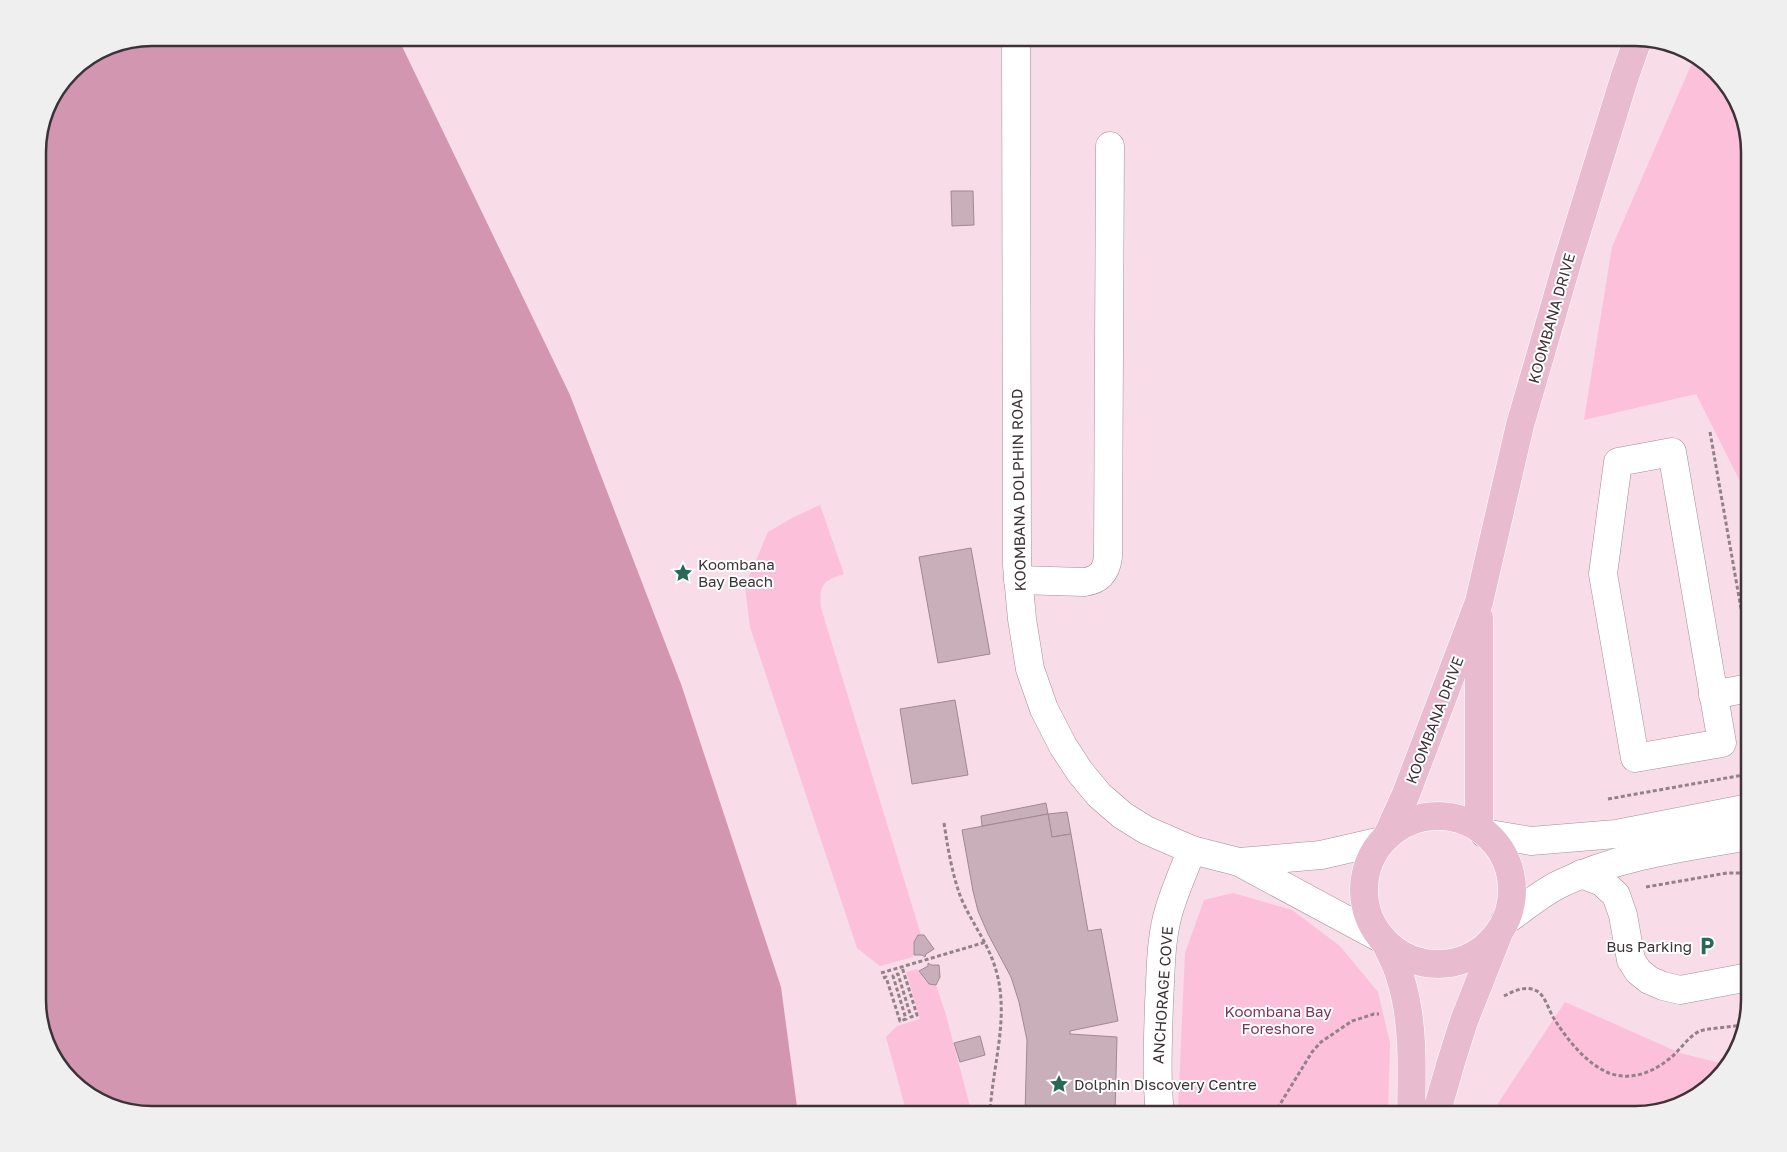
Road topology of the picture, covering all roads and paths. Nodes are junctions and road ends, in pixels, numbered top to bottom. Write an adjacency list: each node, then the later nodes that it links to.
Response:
1 (1016, 46): 5 (street, KOOMBANA DOLPHIN ROAD)
2 (1636, 46): 6 (main road, KOOMBANA DRIVE)
3 (1110, 146): 5 (street)
4 (1710, 432): 7 (path)
5 (1018, 580): 17 (street, KOOMBANA DOLPHIN ROAD)
6 (1479, 602): 14 (main road, KOOMBANA DRIVE); 15 (main road, KOOMBANA DRIVE)
7 (1741, 604)
8 (1741, 690): 9 (street)
9 (1713, 695): 9 (street)
10 (1741, 776): 11 (path)
11 (1608, 799)
12 (1741, 810): 14 (street)
13 (944, 823): 24 (path)
14 (1482, 831): 15 (main road); 22 (main road)
15 (1384, 838): 18 (street, KOOMBANA DOLPHIN ROAD); 23 (main road)
16 (1741, 838): 20 (street)
17 (1192, 850): 18 (street, KOOMBANA DOLPHIN ROAD); 33 (street, ANCHORAGE COVE)
18 (1239, 862): 23 (street, KOOMBANA DOLPHIN ROAD)
19 (1741, 873): 21 (path)
20 (1581, 874): 22 (street); 28 (street)
21 (1645, 887)
22 (1503, 925): 23 (main road); 36 (main road)
23 (1384, 940): 35 (main road)
24 (986, 942): 25 (path); 32 (path)
25 (902, 967): 26 (path); 27 (path)
26 (881, 973)
27 (883, 978)
28 (1741, 979)
29 (1501, 998): 31 (path)
30 (1386, 1014): 34 (path)
31 (1737, 1026)
32 (991, 1106)
33 (1159, 1106)
34 (1279, 1106)
35 (1412, 1106)
36 (1438, 1106)

